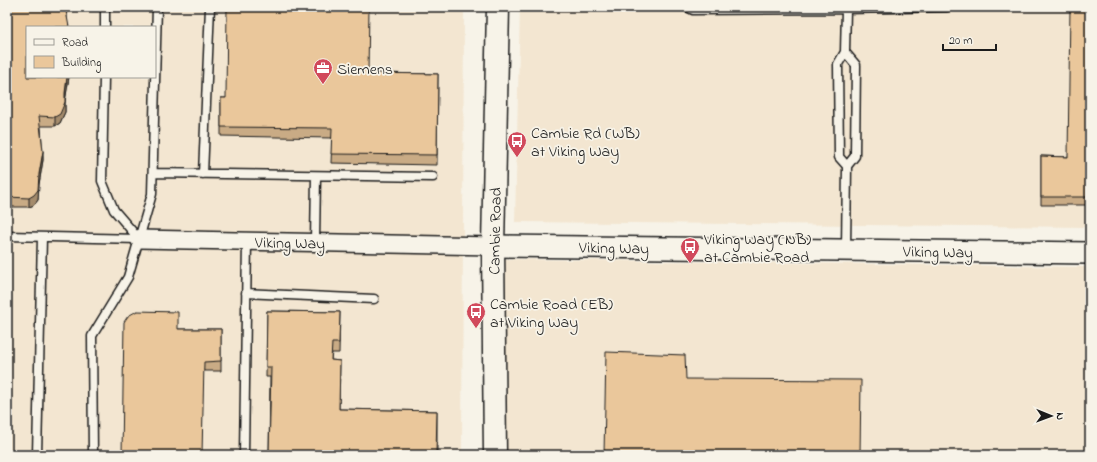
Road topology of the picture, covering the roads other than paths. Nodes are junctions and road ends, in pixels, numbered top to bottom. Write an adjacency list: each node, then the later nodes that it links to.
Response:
1 (105, 7): 8 (lane)
2 (157, 7): 9 (lane)
3 (210, 7): 15 (lane)
4 (498, 7): 23 (main road, Cambie Road)
5 (687, 7): 7 (lane)
6 (947, 7): 7 (lane)
7 (846, 9): 10 (lane)
8 (105, 26)
9 (156, 40)
10 (846, 52): 13 (lane); 13 (lane)
11 (104, 78): 20 (lane)
12 (155, 78): 14 (lane)
13 (847, 166): 24 (lane)
14 (152, 173): 15 (lane); 20 (lane)
15 (203, 174): 16 (lane)
16 (316, 176): 17 (lane); 22 (lane)
17 (433, 177)
18 (7, 236): 19 (lane)
19 (42, 237): 20 (lane); 28 (lane)
20 (139, 238): 21 (street, Viking Way); 29 (lane)
21 (247, 241): 22 (street, Viking Way); 26 (lane)
22 (315, 242): 23 (street, Viking Way)
23 (493, 246): 24 (street, Viking Way); 31 (main road, Cambie Road)
24 (846, 250): 25 (street, Viking Way)
25 (1090, 253)
26 (246, 293): 27 (lane); 30 (lane)
27 (374, 299)
28 (37, 455)
29 (93, 455)
30 (244, 455)
31 (495, 455)

